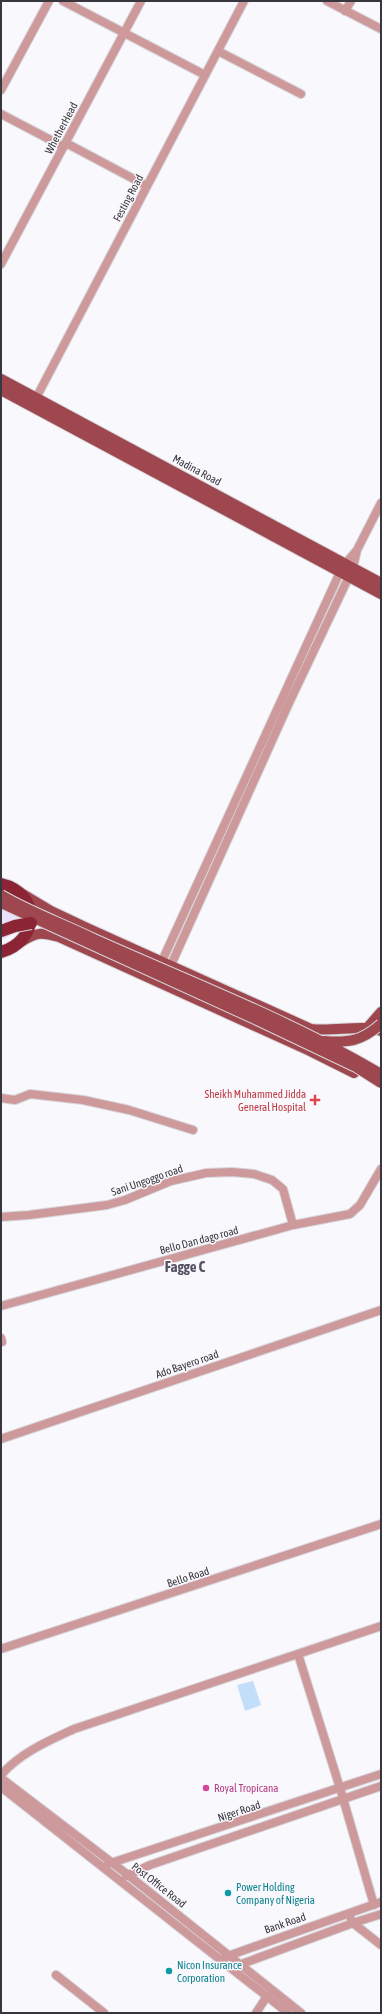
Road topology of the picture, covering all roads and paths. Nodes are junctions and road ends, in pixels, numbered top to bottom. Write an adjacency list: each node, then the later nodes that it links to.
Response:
1 (49, 1): 12 (street)
2 (63, 1): 9 (street)
3 (141, 1): 9 (street, WhetherHead)
4 (244, 1): 10 (street, Festing Road)
5 (326, 1): 7 (street)
6 (351, 1): 7 (street)
7 (345, 11): 8 (street)
8 (381, 29)
9 (124, 34): 11 (street); 15 (street, WhetherHead)
10 (218, 51): 11 (street, Festing Road); 13 (street)
11 (205, 76): 16 (street, Festing Road)
12 (1, 90)
13 (301, 94)
14 (1, 114): 15 (street)
15 (65, 145): 16 (street); 17 (street, WhetherHead)
16 (147, 186): 20 (street, Festing Road)
17 (1, 264)
18 (1, 379): 20 (main road, Madina Road)
19 (1, 390): 20 (main road, Madina Road)
20 (34, 402): 22 (main road, Madina Road)
21 (381, 504): 22 (street)
22 (347, 570): 23 (main road, Madina Road); 24 (main road, Madina Road); 31 (street); 32 (street)
23 (381, 583)
24 (381, 594)
25 (8, 886): 30 (highway); 31 (main road)
26 (1, 895): 37 (main road, bridge)
27 (1, 903): 28 (main road, bridge)
28 (36, 922): 29 (highway, bridge); 41 (main road, bridge)
29 (1, 931)
30 (8, 950): 38 (main road)
31 (162, 961): 32 (main road)
32 (171, 966): 35 (main road)
33 (381, 1012): 35 (main road)
34 (381, 1024): 37 (main road, bridge)
35 (365, 1028): 36 (main road); 38 (main road)
36 (381, 1031)
37 (318, 1040): 39 (main road, bridge)
38 (354, 1073): 40 (main road)
39 (381, 1074): 40 (main road)
40 (366, 1078): 42 (main road)
41 (381, 1083)
42 (381, 1088)
43 (1, 1098): 44 (street)
44 (193, 1130)
45 (381, 1170): 47 (street, Bello Dan dago road)
46 (1, 1217): 47 (street, Sani Ungoggo road)
47 (293, 1226): 48 (street, Bello Dan dago road)
48 (1, 1306)
49 (381, 1310): 50 (street, Ado Bayero road)
50 (1, 1439)
51 (381, 1524): 53 (street, Bello Road)
52 (381, 1626): 54 (street)
53 (1, 1649)
54 (298, 1654): 56 (street); 59 (street)
55 (381, 1774): 59 (street, Niger Road)
56 (1, 1776): 63 (street, Post Office Road)
57 (381, 1786): 60 (street, Niger Road)
58 (1, 1787): 64 (street, Post Office Road)
59 (340, 1788): 60 (street); 61 (street, Niger Road)
60 (343, 1798): 62 (street, Niger Road); 67 (street)
61 (232, 1825): 62 (street); 63 (street, Niger Road)
62 (235, 1835): 65 (street, Niger Road)
63 (112, 1863): 64 (street, Niger Road); 65 (street, Post Office Road)
64 (103, 1867): 66 (street, Post Office Road)
65 (128, 1875): 66 (street, Niger Road); 72 (street, Post Office Road)
66 (120, 1879): 74 (street, Post Office Road)
67 (378, 1904): 68 (street, Bank Road)
68 (348, 1913): 70 (street); 72 (street, Bank Road)
69 (381, 1914): 70 (street, Bank Road)
70 (353, 1923): 71 (street); 73 (street, Bank Road)
71 (381, 1945)
72 (229, 1955): 74 (street, Bank Road); 75 (street, Post Office Road)
73 (257, 1957): 75 (street, Bank Road); 77 (street)
74 (220, 1959): 76 (street, Post Office Road)
75 (240, 1964): 76 (street, Bank Road); 77 (street, Post Office Road)
76 (232, 1968): 79 (street, Post Office Road)
77 (252, 1974): 83 (street, Post Office Road)
78 (56, 1975): 80 (street)
79 (267, 1996): 81 (street); 82 (street, Post Office Road)
80 (104, 2013)
81 (256, 2013)
82 (288, 2013)
83 (301, 2013)

